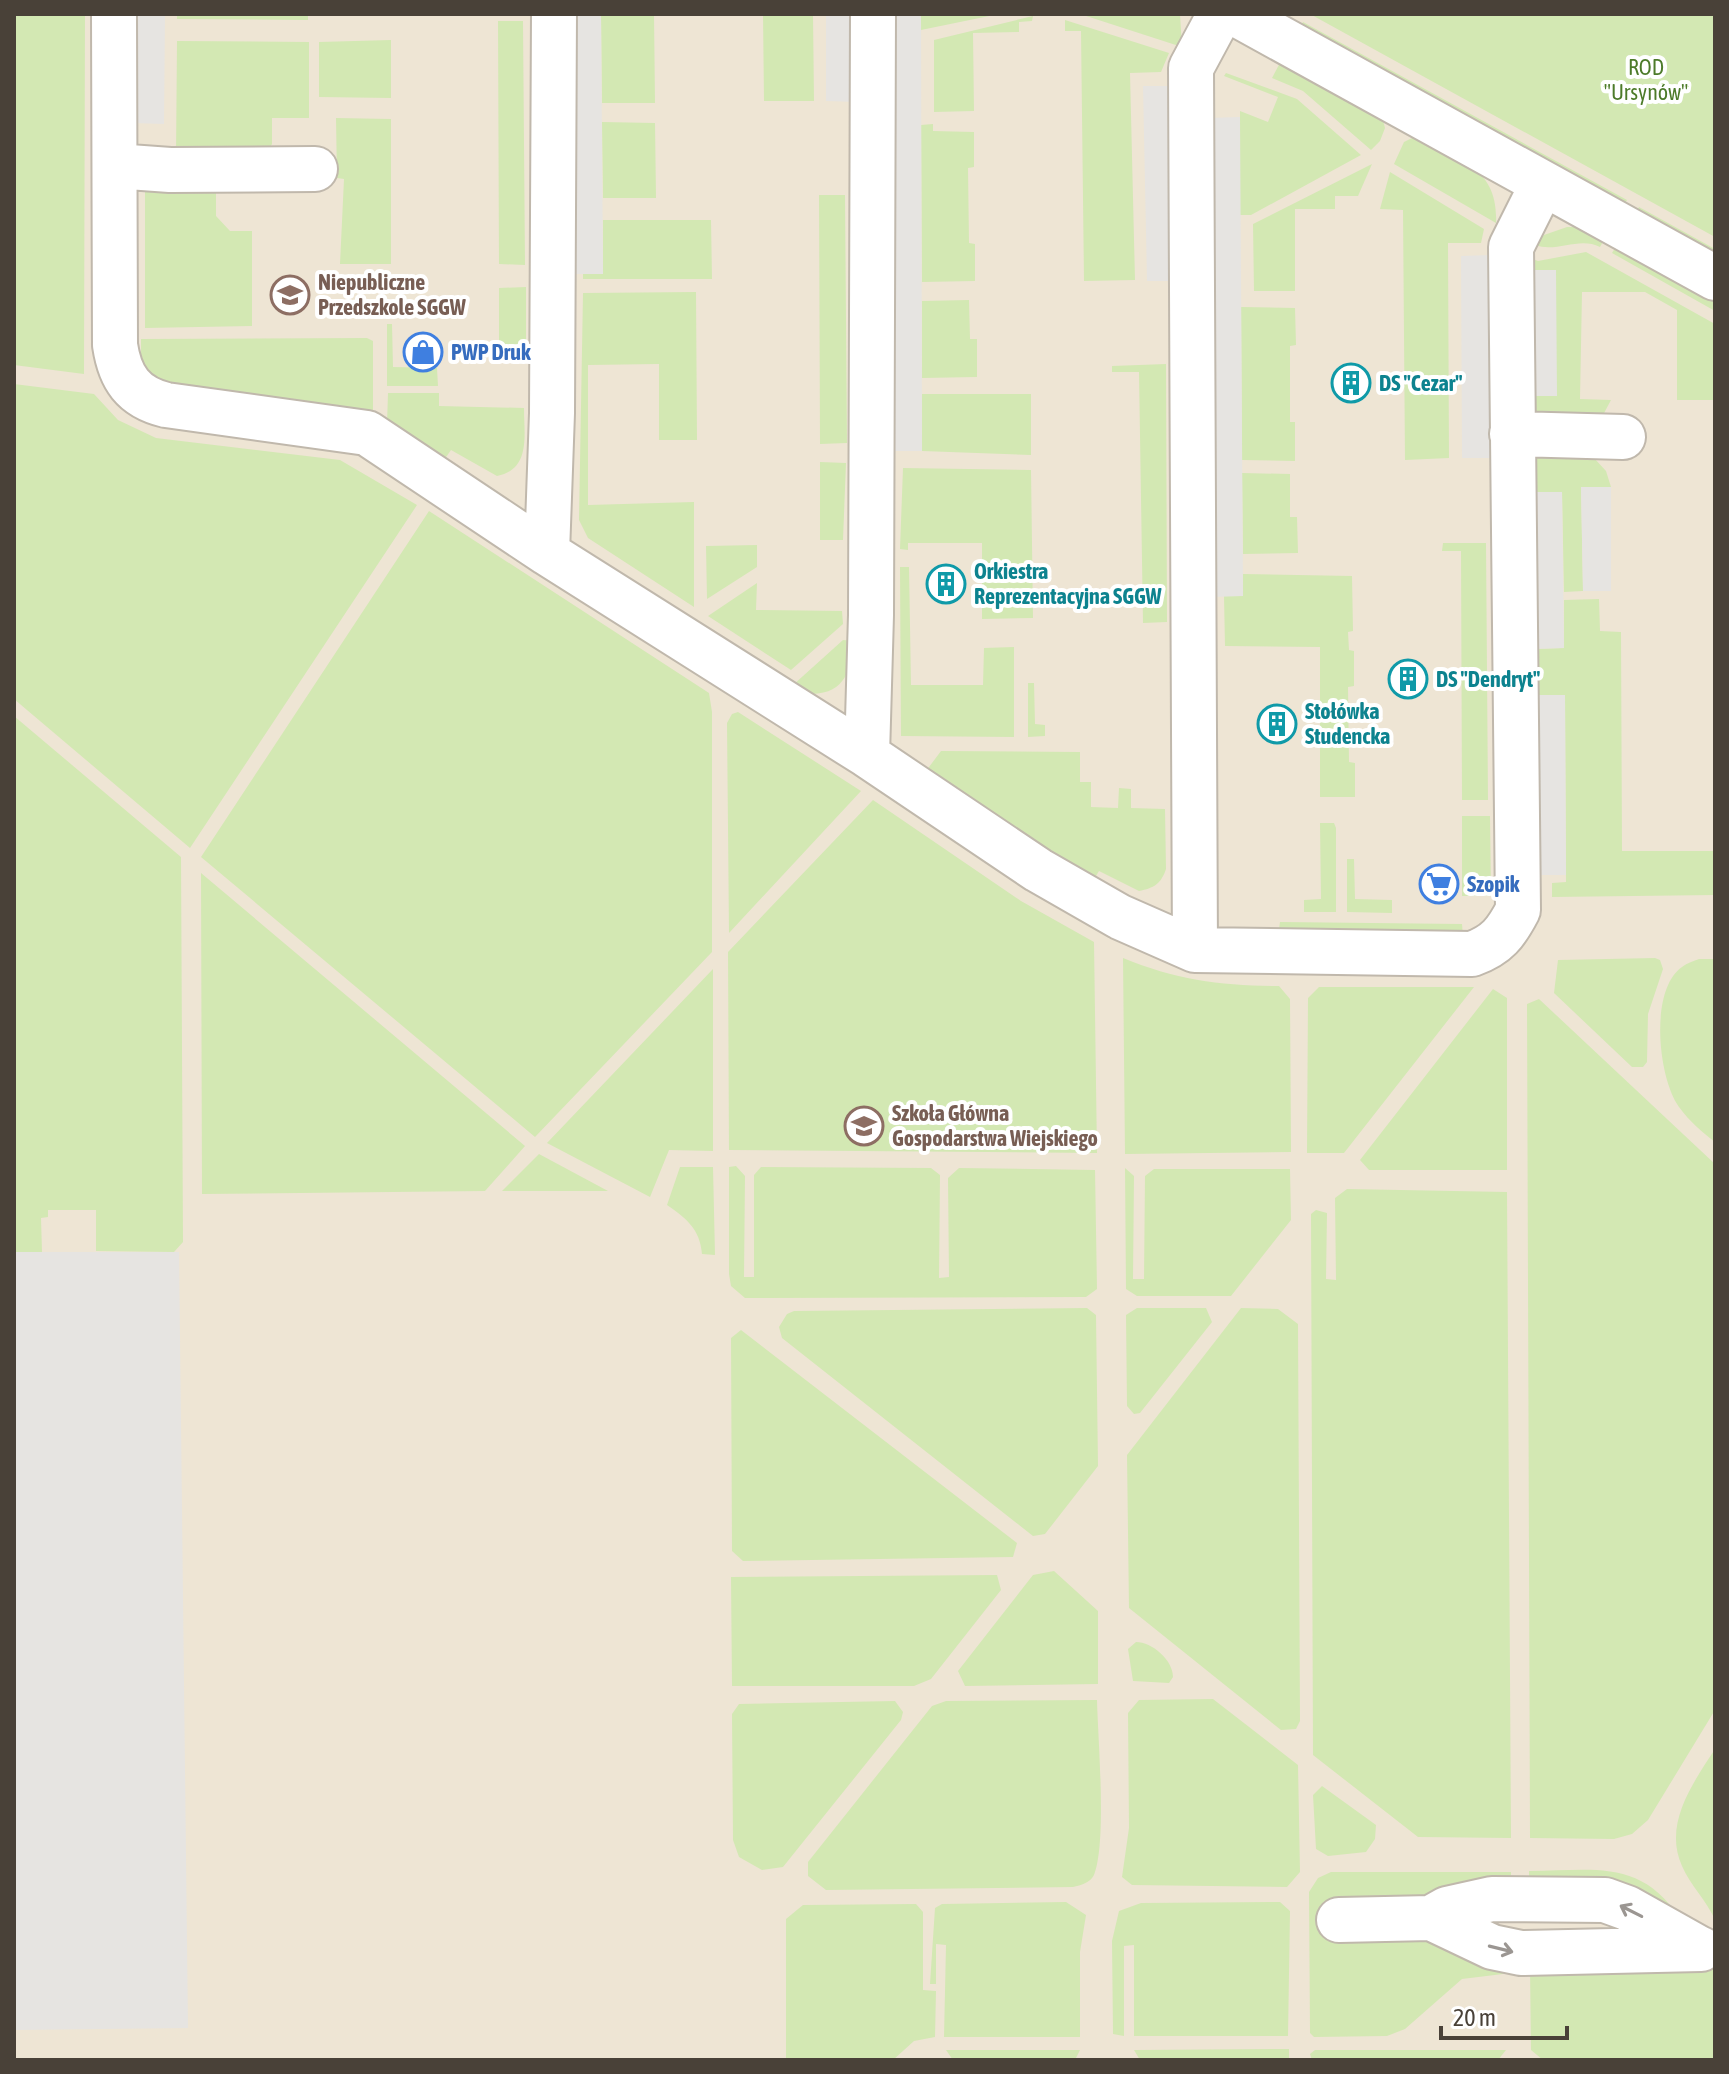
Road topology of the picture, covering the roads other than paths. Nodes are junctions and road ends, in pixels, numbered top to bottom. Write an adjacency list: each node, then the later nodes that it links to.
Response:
1 (114, 14): 6 (lane)
2 (554, 14): 12 (lane)
3 (873, 14): 13 (lane)
4 (1220, 14): 14 (lane)
5 (1236, 14): 8 (lane)
6 (115, 166): 7 (lane); 12 (lane)
7 (315, 169)
8 (1542, 185): 9 (lane); 10 (lane)
9 (1715, 278)
10 (1512, 434): 11 (lane); 14 (lane)
11 (1623, 437)
12 (547, 553): 13 (lane)
13 (867, 755): 14 (lane)
14 (1195, 950)
15 (1339, 1920): 16 (lane)
16 (1707, 1949)

